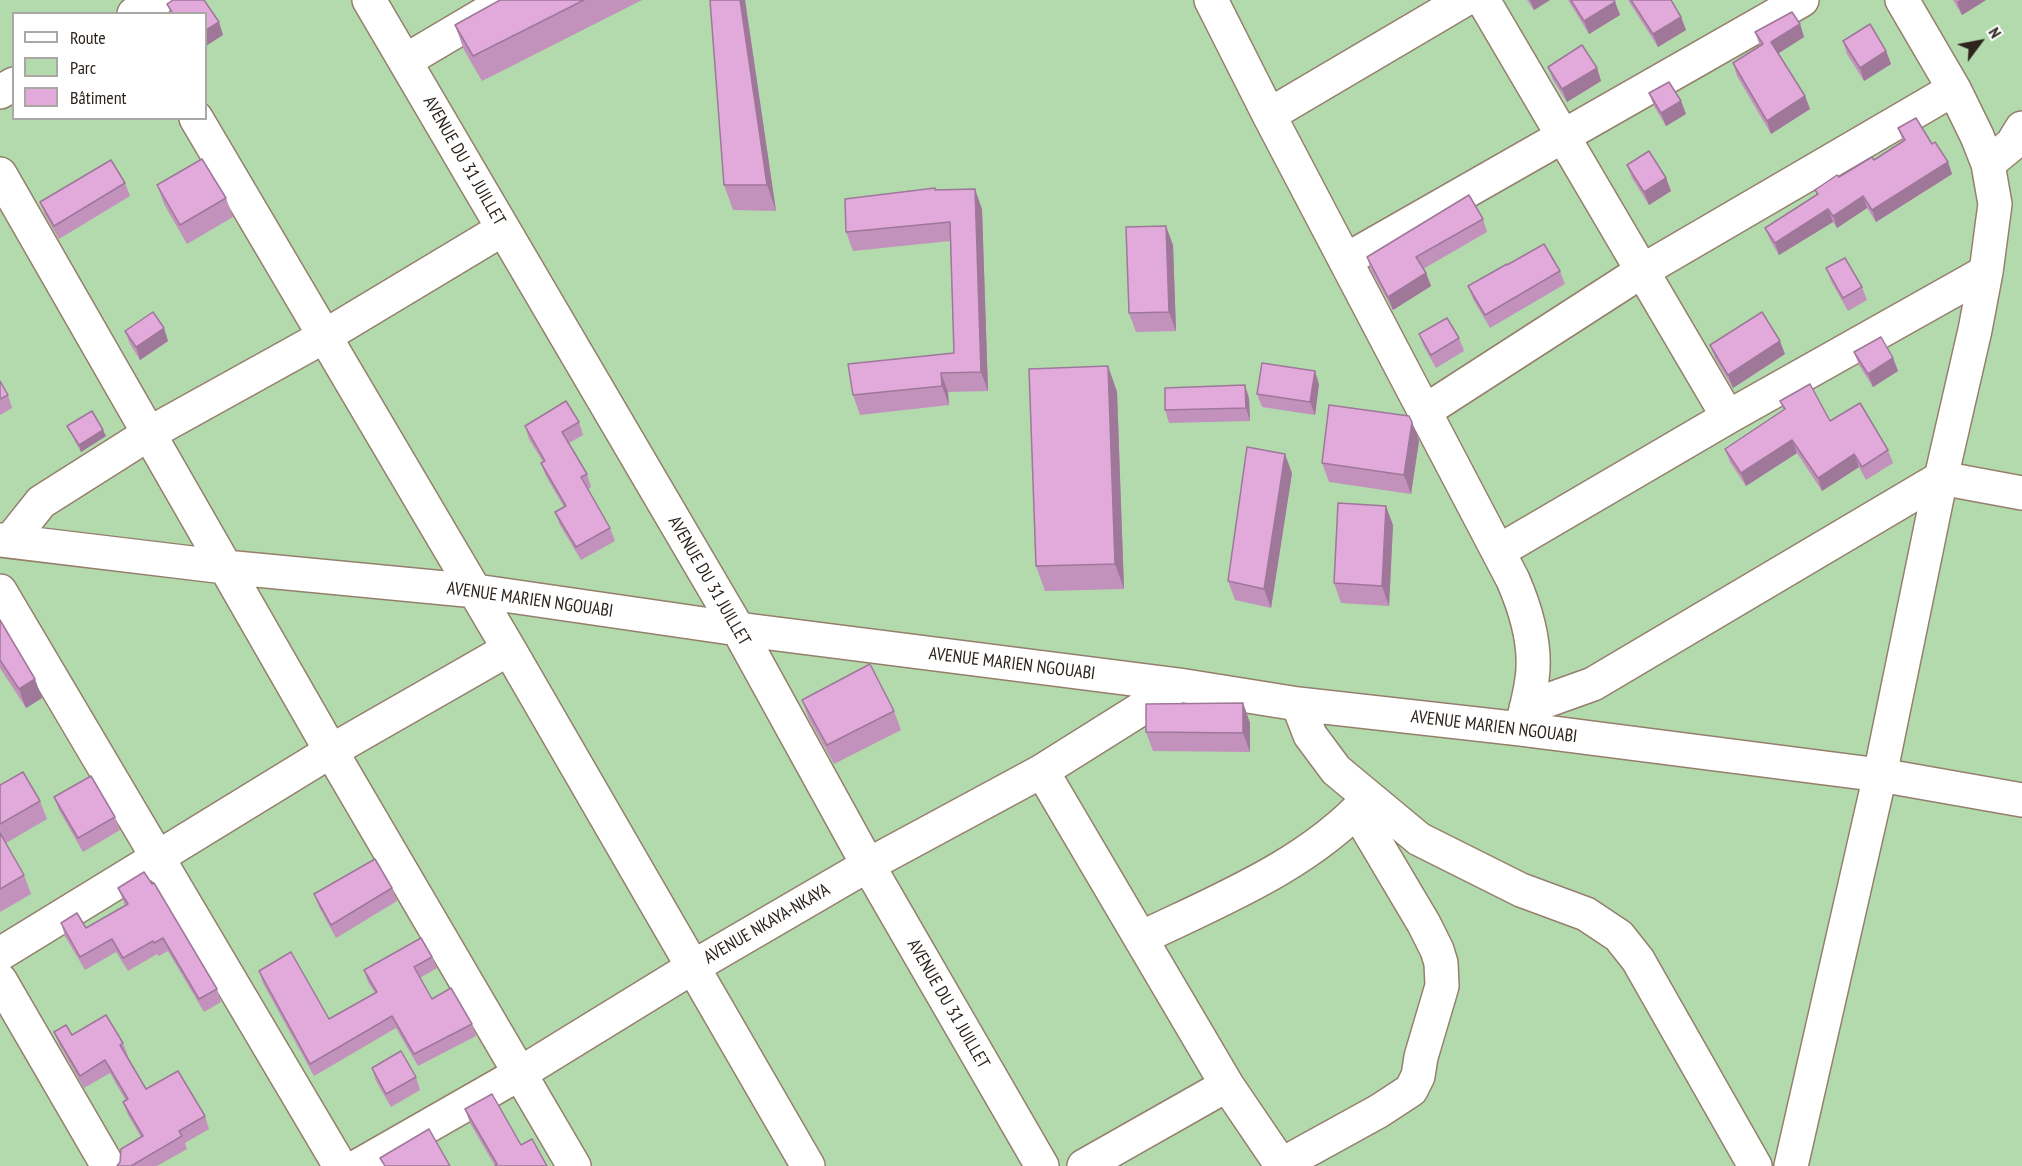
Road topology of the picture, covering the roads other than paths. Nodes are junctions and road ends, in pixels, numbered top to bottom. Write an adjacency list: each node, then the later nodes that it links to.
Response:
1 (157, 0): 9 (street)
2 (369, 0): 10 (street, AVENUE DU 31 JUILLET)
3 (508, 0): 10 (street)
4 (1211, 0): 12 (street)
5 (1464, 0): 12 (street)
6 (1483, 0): 14 (street)
7 (1802, 0): 14 (street)
8 (1902, 0): 11 (street)
9 (137, 12)
10 (405, 61): 17 (street, AVENUE DU 31 JUILLET)
11 (1953, 89): 15 (street); 19 (street)
12 (1269, 115): 18 (street)
13 (197, 120): 21 (street)
14 (1562, 136): 18 (street); 19 (street)
15 (2011, 145): 20 (street)
16 (0, 174): 24 (street)
17 (503, 229): 21 (street); 32 (street, AVENUE DU 31 JUILLET)
18 (1346, 260): 22 (street)
19 (1642, 271): 22 (street); 23 (street)
20 (1986, 272): 23 (street); 25 (street)
21 (325, 336): 24 (street); 31 (street)
22 (1425, 411): 28 (street)
23 (1728, 417): 28 (street)
24 (150, 433): 27 (street); 29 (street)
25 (1941, 478): 26 (street); 36 (street); 39 (street)
26 (2022, 493)
27 (5, 541): 29 (street, AVENUE MARIEN NGOUABI)
28 (1499, 551): 36 (street)
29 (225, 567): 31 (street, AVENUE MARIEN NGOUABI); 37 (street)
30 (0, 591): 42 (street)
31 (476, 591): 32 (street, AVENUE MARIEN NGOUABI); 33 (street)
32 (738, 629): 34 (street, AVENUE MARIEN NGOUABI); 43 (street, AVENUE DU 31 JUILLET)
33 (509, 648): 37 (street); 46 (street)
34 (1179, 686): 35 (street, AVENUE MARIEN NGOUABI); 38 (street, AVENUE NKAYA-NKAYA)
35 (1298, 704): 36 (street, AVENUE MARIEN NGOUABI); 41 (street)
36 (1524, 719): 39 (street, AVENUE MARIEN NGOUABI)
37 (332, 751): 42 (street); 48 (street)
38 (1041, 771): 43 (street, AVENUE NKAYA-NKAYA); 44 (street)
39 (1880, 775): 40 (street, AVENUE MARIEN NGOUABI); 59 (street)
40 (2022, 800)
41 (1363, 805): 44 (street); 50 (street); 58 (street)
42 (157, 858): 45 (street); 52 (street)
43 (868, 865): 46 (street, AVENUE NKAYA-NKAYA); 56 (street, AVENUE DU 31 JUILLET)
44 (1141, 938): 49 (street)
45 (0, 954)
46 (693, 967): 48 (street, AVENUE NKAYA-NKAYA); 55 (street)
47 (0, 980): 51 (street)
48 (519, 1074): 53 (street, AVENUE NKAYA-NKAYA); 54 (street)
49 (1227, 1085): 50 (street); 57 (street)
50 (1282, 1165)
51 (108, 1166)
52 (340, 1166)
53 (358, 1166)
54 (574, 1166)
55 (808, 1166)
56 (1042, 1166)
57 (1084, 1166)
58 (1755, 1166)
59 (1791, 1166)

